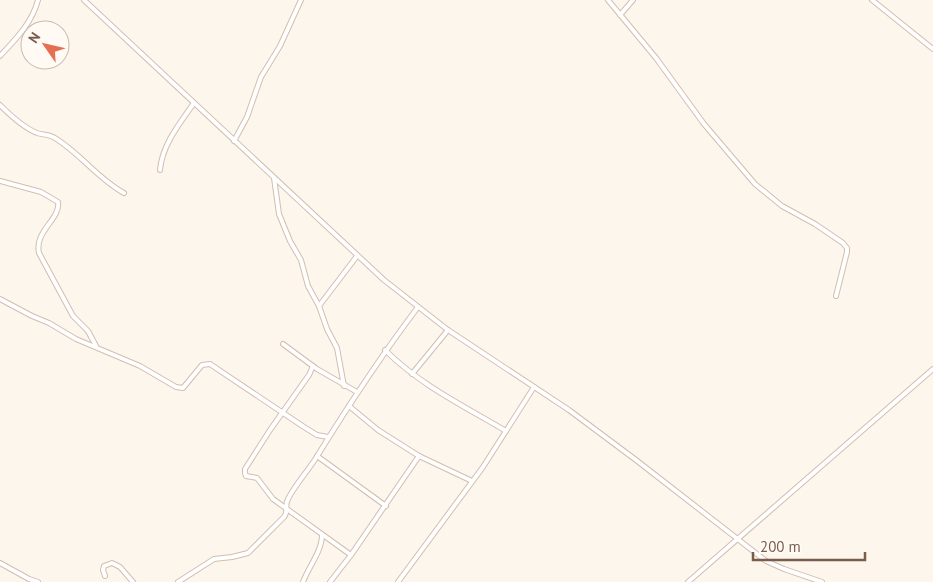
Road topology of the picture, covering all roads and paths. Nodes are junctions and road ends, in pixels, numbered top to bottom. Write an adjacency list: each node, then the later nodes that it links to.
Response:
1 (38, 0): 10 (street)
2 (84, 0): 11 (street)
3 (301, 0): 13 (street)
4 (608, 0): 7 (street)
5 (632, 0): 7 (street)
6 (872, 0): 9 (street)
7 (620, 15): 19 (street)
8 (933, 41): 9 (street)
9 (931, 47)
10 (0, 56)
11 (194, 103): 13 (street); 14 (street)
12 (0, 105): 17 (street)
13 (234, 141): 15 (street)
14 (160, 170)
15 (274, 178): 18 (street); 21 (street)
16 (0, 181): 25 (street)
17 (124, 193)
18 (357, 256): 21 (street); 22 (street)
19 (836, 296)
20 (0, 299): 25 (street)
21 (319, 306): 30 (street)
22 (418, 307): 23 (street); 26 (street)
23 (448, 330): 29 (street); 31 (street)
24 (283, 344): 27 (street)
25 (96, 346): 34 (street)
26 (385, 350): 29 (street); 32 (street)
27 (313, 366): 30 (street); 34 (street)
28 (933, 369): 43 (street)
29 (412, 374): 35 (street)
30 (344, 386): 32 (street)
31 (534, 387): 35 (street); 43 (street)
32 (357, 392): 33 (street)
33 (349, 406): 36 (street); 38 (street)
34 (283, 413): 36 (street); 41 (street)
35 (506, 431): 39 (street)
36 (328, 437): 37 (street)
37 (317, 456): 40 (street); 41 (street)
38 (419, 456): 39 (street); 40 (street)
39 (472, 481): 52 (street)
40 (386, 506): 44 (street)
41 (287, 509): 42 (street); 49 (street)
42 (322, 535): 44 (street); 50 (street)
43 (738, 539): 53 (street); 54 (street)
44 (350, 555): 51 (street)
45 (0, 563): 47 (street)
46 (105, 576): 48 (street)
47 (38, 582)
48 (133, 582)
49 (178, 582)
50 (303, 582)
51 (330, 582)
52 (398, 582)
53 (688, 582)
54 (822, 582)

